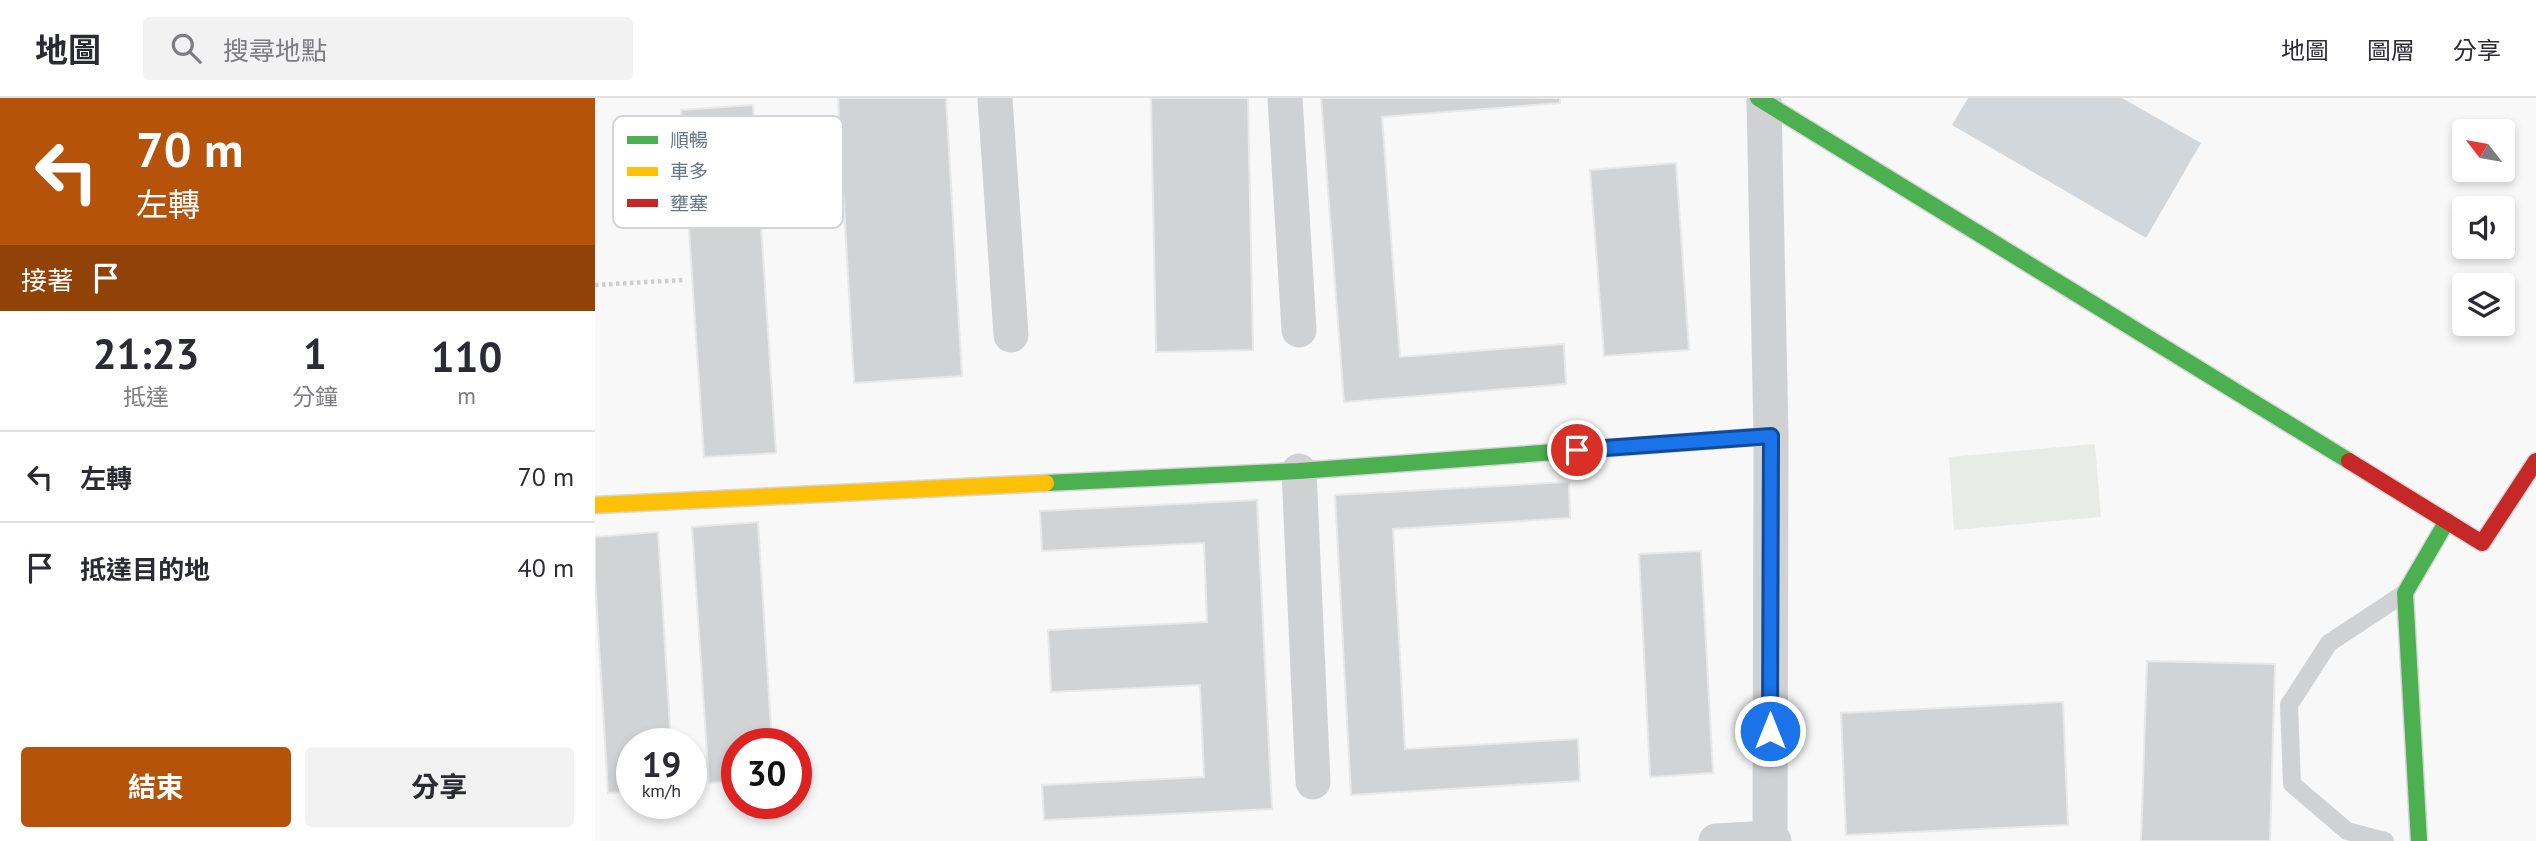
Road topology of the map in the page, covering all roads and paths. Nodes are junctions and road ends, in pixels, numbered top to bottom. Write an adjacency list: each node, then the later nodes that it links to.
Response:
1 (995, 98): 7 (street)
2 (1285, 98): 6 (street)
3 (1761, 100): 8 (street); 12 (street)
4 (683, 280): 5 (path)
5 (595, 285)
6 (1299, 330)
7 (1011, 335)
8 (1771, 436): 10 (street); 15 (street)
9 (2536, 461): 12 (street)
10 (1299, 471): 11 (street); 14 (street)
11 (595, 505)
12 (2447, 521): 13 (street)
13 (2405, 593): 17 (lane); 18 (street)
14 (1313, 782)
15 (1772, 839): 16 (street)
16 (1716, 841)
17 (2385, 841)
18 (2419, 841)

